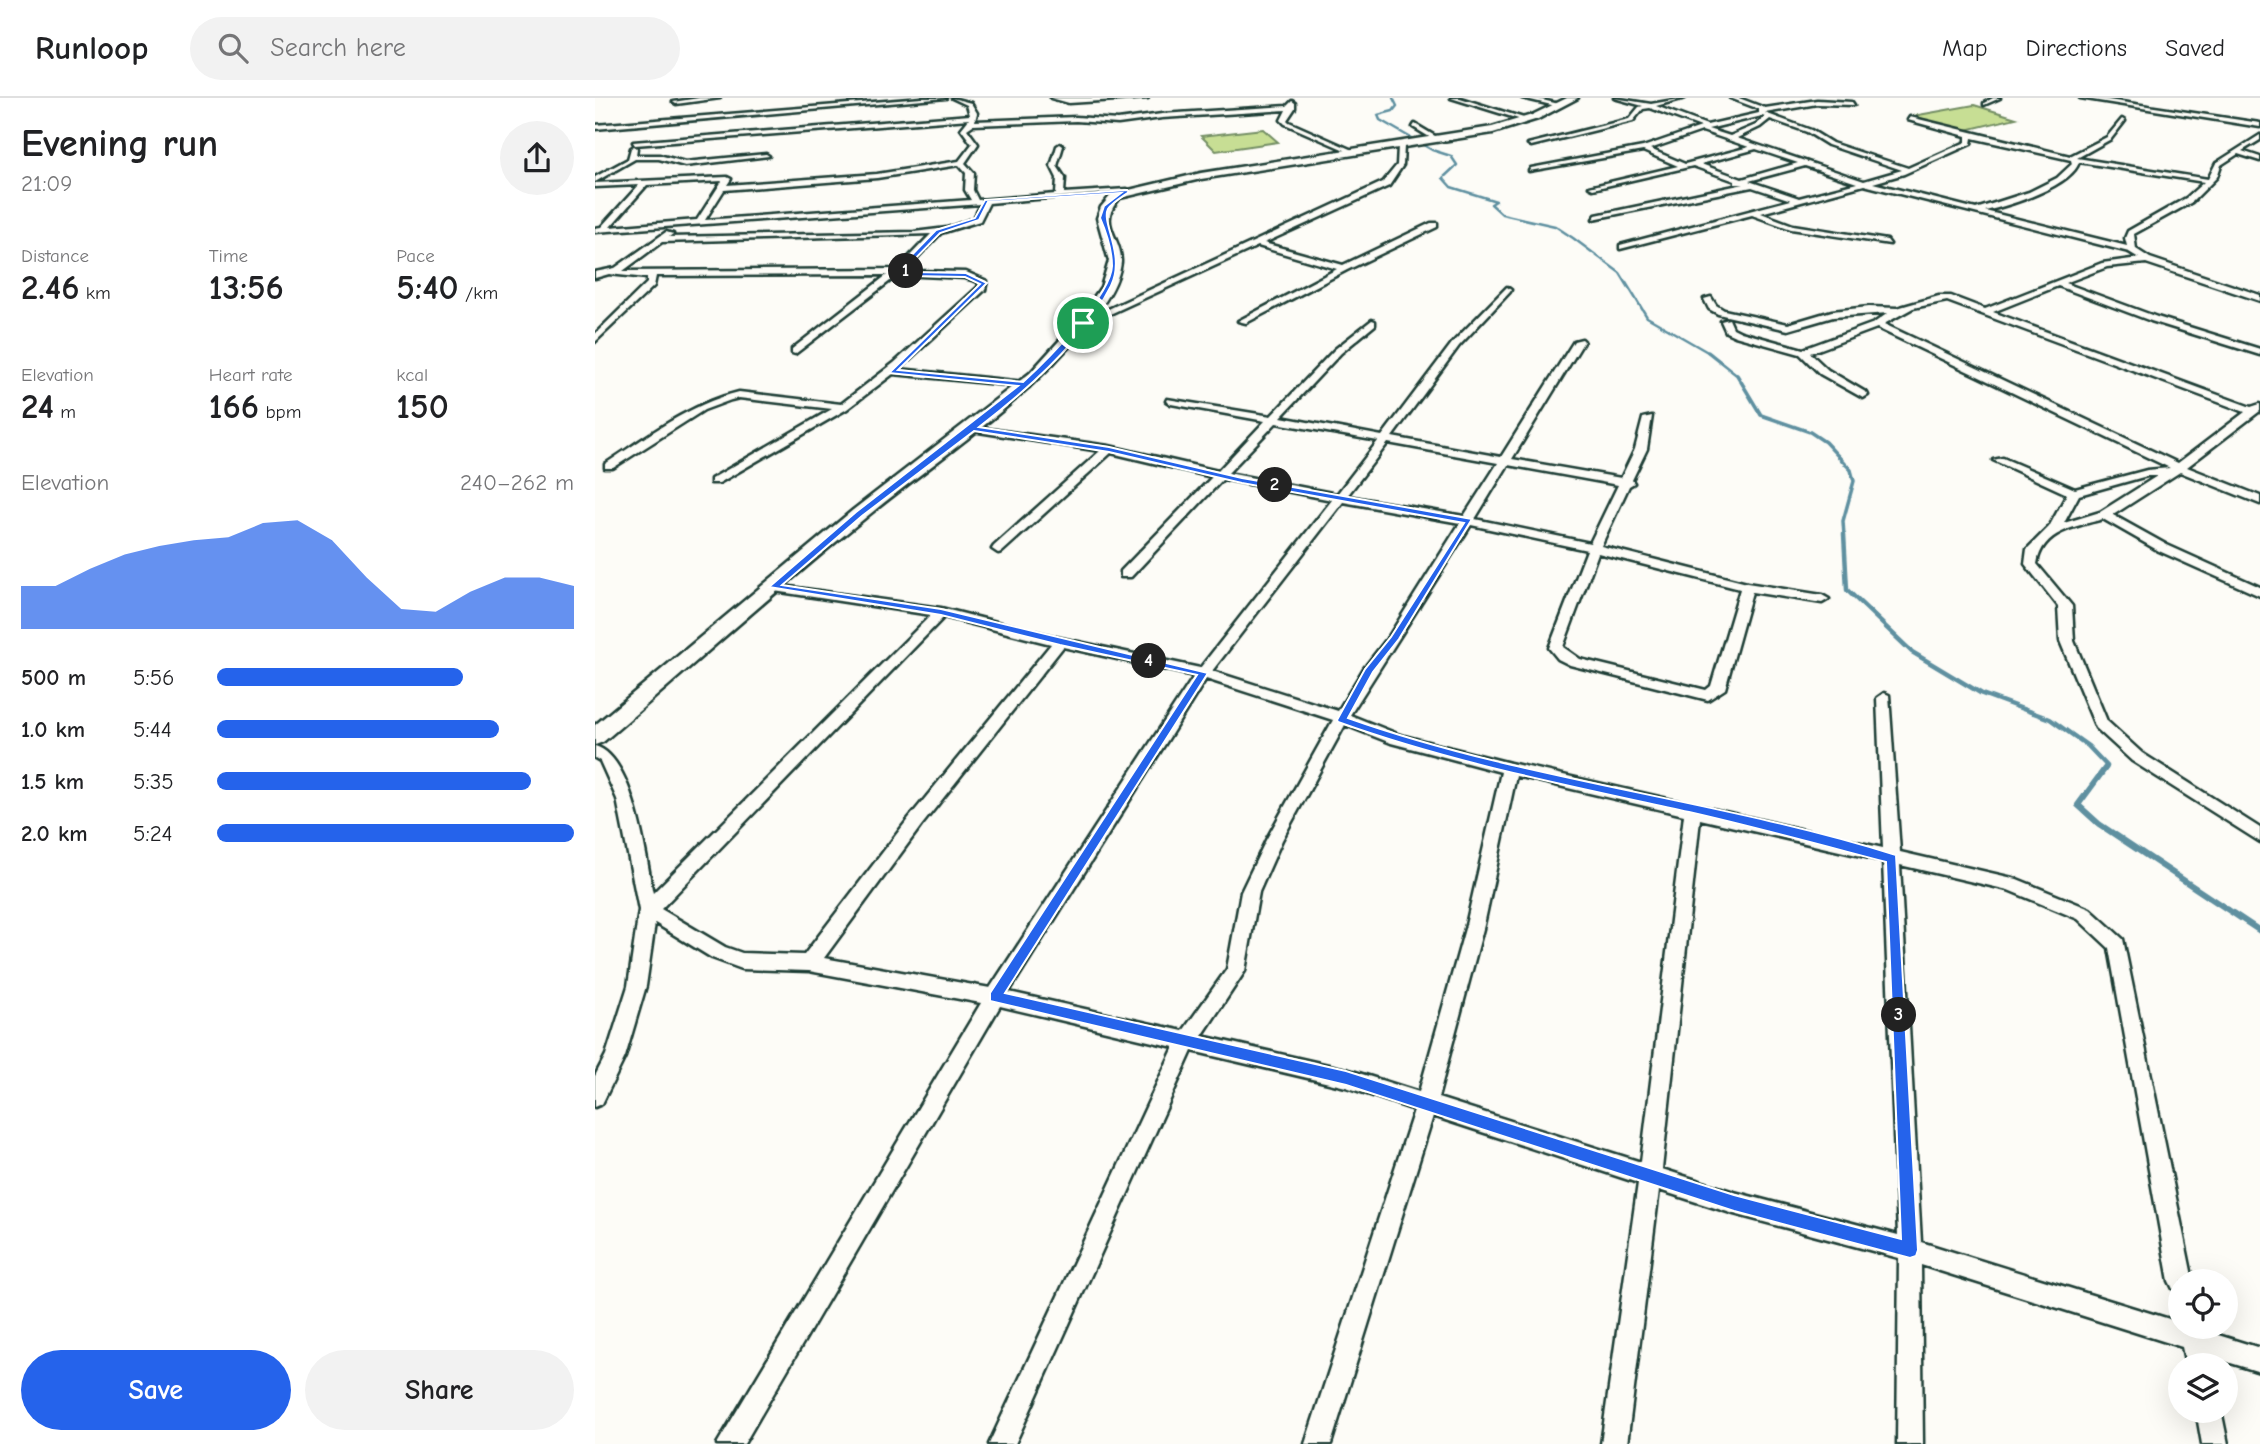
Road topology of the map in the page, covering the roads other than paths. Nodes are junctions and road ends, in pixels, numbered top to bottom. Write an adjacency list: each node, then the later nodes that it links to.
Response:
1 (717, 98): 18 (street)
2 (887, 98): 20 (street)
3 (943, 98): 20 (street)
4 (955, 98): 34 (street)
5 (1054, 98): 6 (street)
6 (1145, 98)
7 (1290, 98): 25 (street)
8 (1454, 98): 35 (street)
9 (1525, 98): 23 (street)
10 (1574, 98): 23 (street)
11 (1617, 98): 24 (street)
12 (1682, 98): 24 (street)
13 (1733, 98): 30 (street)
14 (1836, 98): 21 (street)
15 (1997, 98): 22 (street)
16 (2084, 98): 28 (street)
17 (2172, 101): 28 (street)
18 (676, 102)
19 (781, 103): 27 (street)
20 (871, 104): 27 (street)
21 (1852, 104): 26 (street); 30 (street)
22 (1986, 104)
23 (1560, 105): 35 (street)
24 (1648, 105): 29 (street); 36 (street)
25 (1292, 108): 34 (street); 54 (street)
26 (1860, 109)
27 (785, 110): 37 (street)
28 (2163, 110): 39 (street)
29 (1669, 114): 31 (street); 42 (street)
30 (1765, 114): 42 (street); 44 (street); 63 (street)
31 (1656, 116)
32 (1644, 118): 36 (street)
33 (1910, 119): 45 (street)
34 (973, 120): 47 (street); 59 (street)
35 (1527, 120): 46 (street)
36 (1631, 120): 48 (street)
37 (657, 121): 41 (street); 47 (street)
38 (2122, 121): 57 (street)
39 (2260, 125)
40 (1415, 126): 46 (street)
41 (595, 127)
42 (1704, 128): 44 (street); 52 (street)
43 (2260, 136): 53 (street)
44 (1732, 138): 51 (street)
45 (1969, 139): 57 (street); 63 (street)
46 (1428, 142): 50 (street)
47 (635, 143): 56 (street)
48 (1531, 144)
49 (1060, 146): 73 (street)
50 (1401, 146): 54 (street); 87 (street)
51 (1758, 146): 60 (street); 61 (street)
52 (1644, 149): 61 (street); 62 (street)
53 (2237, 151): 58 (street); 64 (street)
54 (1356, 153): 72 (street)
55 (766, 156): 56 (street)
56 (634, 157): 66 (street)
57 (2073, 157): 64 (street); 77 (street)
58 (2260, 159)
59 (961, 163): 71 (street); 74 (street)
60 (1807, 163): 65 (street); 68 (street)
61 (1689, 166): 65 (street); 70 (street)
62 (1531, 170)
63 (1907, 170): 68 (street)
64 (2210, 181): 89 (street)
65 (1737, 182): 69 (street)
66 (597, 183): 67 (street)
67 (645, 183): 71 (street); 83 (street)
68 (1864, 183): 76 (street); 77 (street)
69 (1751, 185): 76 (street); 79 (street)
70 (1593, 187)
71 (720, 188): 80 (street)
72 (1127, 191): 73 (street); 108 (street)
73 (1060, 196): 75 (street)
74 (975, 201): 75 (street); 80 (street)
75 (986, 201): 84 (street)
76 (1800, 201): 78 (street)
77 (1971, 211): 89 (street)
78 (1754, 213): 86 (street); 88 (street)
79 (1596, 217)
80 (699, 223): 81 (street)
81 (682, 225): 83 (street); 85 (street)
82 (1434, 225): 92 (street)
83 (600, 230)
84 (938, 232): 85 (street); 95 (street)
85 (660, 240): 93 (street)
86 (1887, 242)
87 (1260, 244): 92 (street); 108 (street)
88 (1623, 247)
89 (2134, 252): 90 (street); 91 (street)
90 (2147, 260): 91 (street); 101 (street)
91 (2125, 262): 98 (street)
92 (1344, 268): 106 (street)
93 (610, 272): 96 (street); 97 (street)
94 (896, 272): 95 (street); 96 (street); 113 (street)
95 (908, 272): 116 (street)
96 (645, 273): 111 (street)
97 (595, 275)
98 (2059, 284): 104 (street); 115 (street)
99 (2260, 289): 101 (street)
100 (1507, 290): 126 (street)
101 (2250, 294): 102 (street)
102 (2260, 298)
103 (1708, 299): 105 (street)
104 (1987, 311): 105 (street); 121 (street)
105 (1898, 312): 110 (street)
106 (1243, 321)
107 (1726, 321): 114 (street)
108 (1083, 323): 117 (street)
109 (1372, 323): 122 (street)
110 (1877, 325): 114 (street); 128 (street)
111 (595, 339)
112 (1579, 341): 129 (street)
113 (795, 351)
114 (1803, 352): 118 (street)
115 (2260, 352)
116 (892, 371): 117 (street); 120 (street)
117 (1025, 385): 125 (street)
118 (1863, 395)
119 (1171, 401): 122 (street)
120 (843, 407): 131 (street); 135 (street)
121 (2252, 410): 124 (street); 132 (street)
122 (1274, 418): 126 (street); 134 (street)
123 (1649, 418): 136 (street)
124 (2260, 420)
125 (972, 428): 127 (street); 147 (street)
126 (1386, 437): 129 (street); 139 (street)
127 (1109, 449): 134 (street); 145 (street)
128 (2156, 458): 132 (street); 133 (street)
129 (1505, 459): 136 (street); 142 (street)
130 (1999, 460): 138 (street)
131 (609, 466)
132 (2174, 471): 133 (street); 137 (street); 140 (street)
133 (2147, 473): 137 (street); 138 (street)
134 (1219, 475): 139 (street); 146 (street)
135 (715, 481)
136 (1628, 483): 144 (street)
137 (2147, 487): 141 (street)
138 (2074, 494): 143 (street)
139 (1339, 495): 142 (street); 153 (street)
140 (2260, 500)
141 (2104, 515): 143 (street); 149 (street)
142 (1469, 521): 144 (street); 155 (street)
143 (2054, 529): 160 (street)
144 (1594, 548): 148 (street); 148 (street)
145 (998, 549)
146 (1126, 574)
147 (774, 587): 151 (street); 156 (street)
148 (1747, 587): 150 (street)
149 (2260, 592)
150 (1822, 598)
151 (941, 612): 152 (street); 162 (street)
152 (1060, 642): 153 (street); 163 (street)
153 (1203, 673): 155 (street); 164 (street)
154 (1884, 698): 161 (street)
155 (1342, 720): 158 (street); 165 (street)
156 (595, 737)
157 (595, 751): 162 (street)
158 (1510, 769): 159 (street); 167 (street)
159 (1693, 809): 161 (street); 168 (street)
160 (2260, 836)
161 (1892, 859): 169 (street); 170 (street)
162 (648, 909): 163 (street); 166 (street)
163 (809, 963): 164 (street)
164 (995, 997): 165 (street); 175 (street)
165 (1186, 1043): 167 (street); 176 (street)
166 (595, 1097)
167 (1425, 1101): 168 (street); 177 (street)
168 (1650, 1175): 169 (street); 178 (street)
169 (1910, 1250): 171 (street); 179 (street)
170 (2179, 1269)
171 (2168, 1327)
172 (2204, 1339): 173 (street)
173 (2260, 1360)
174 (2211, 1423): 180 (street)
175 (730, 1444)
176 (1002, 1444)
177 (1318, 1444)
178 (1614, 1444)
179 (1910, 1444)
180 (2215, 1444)

